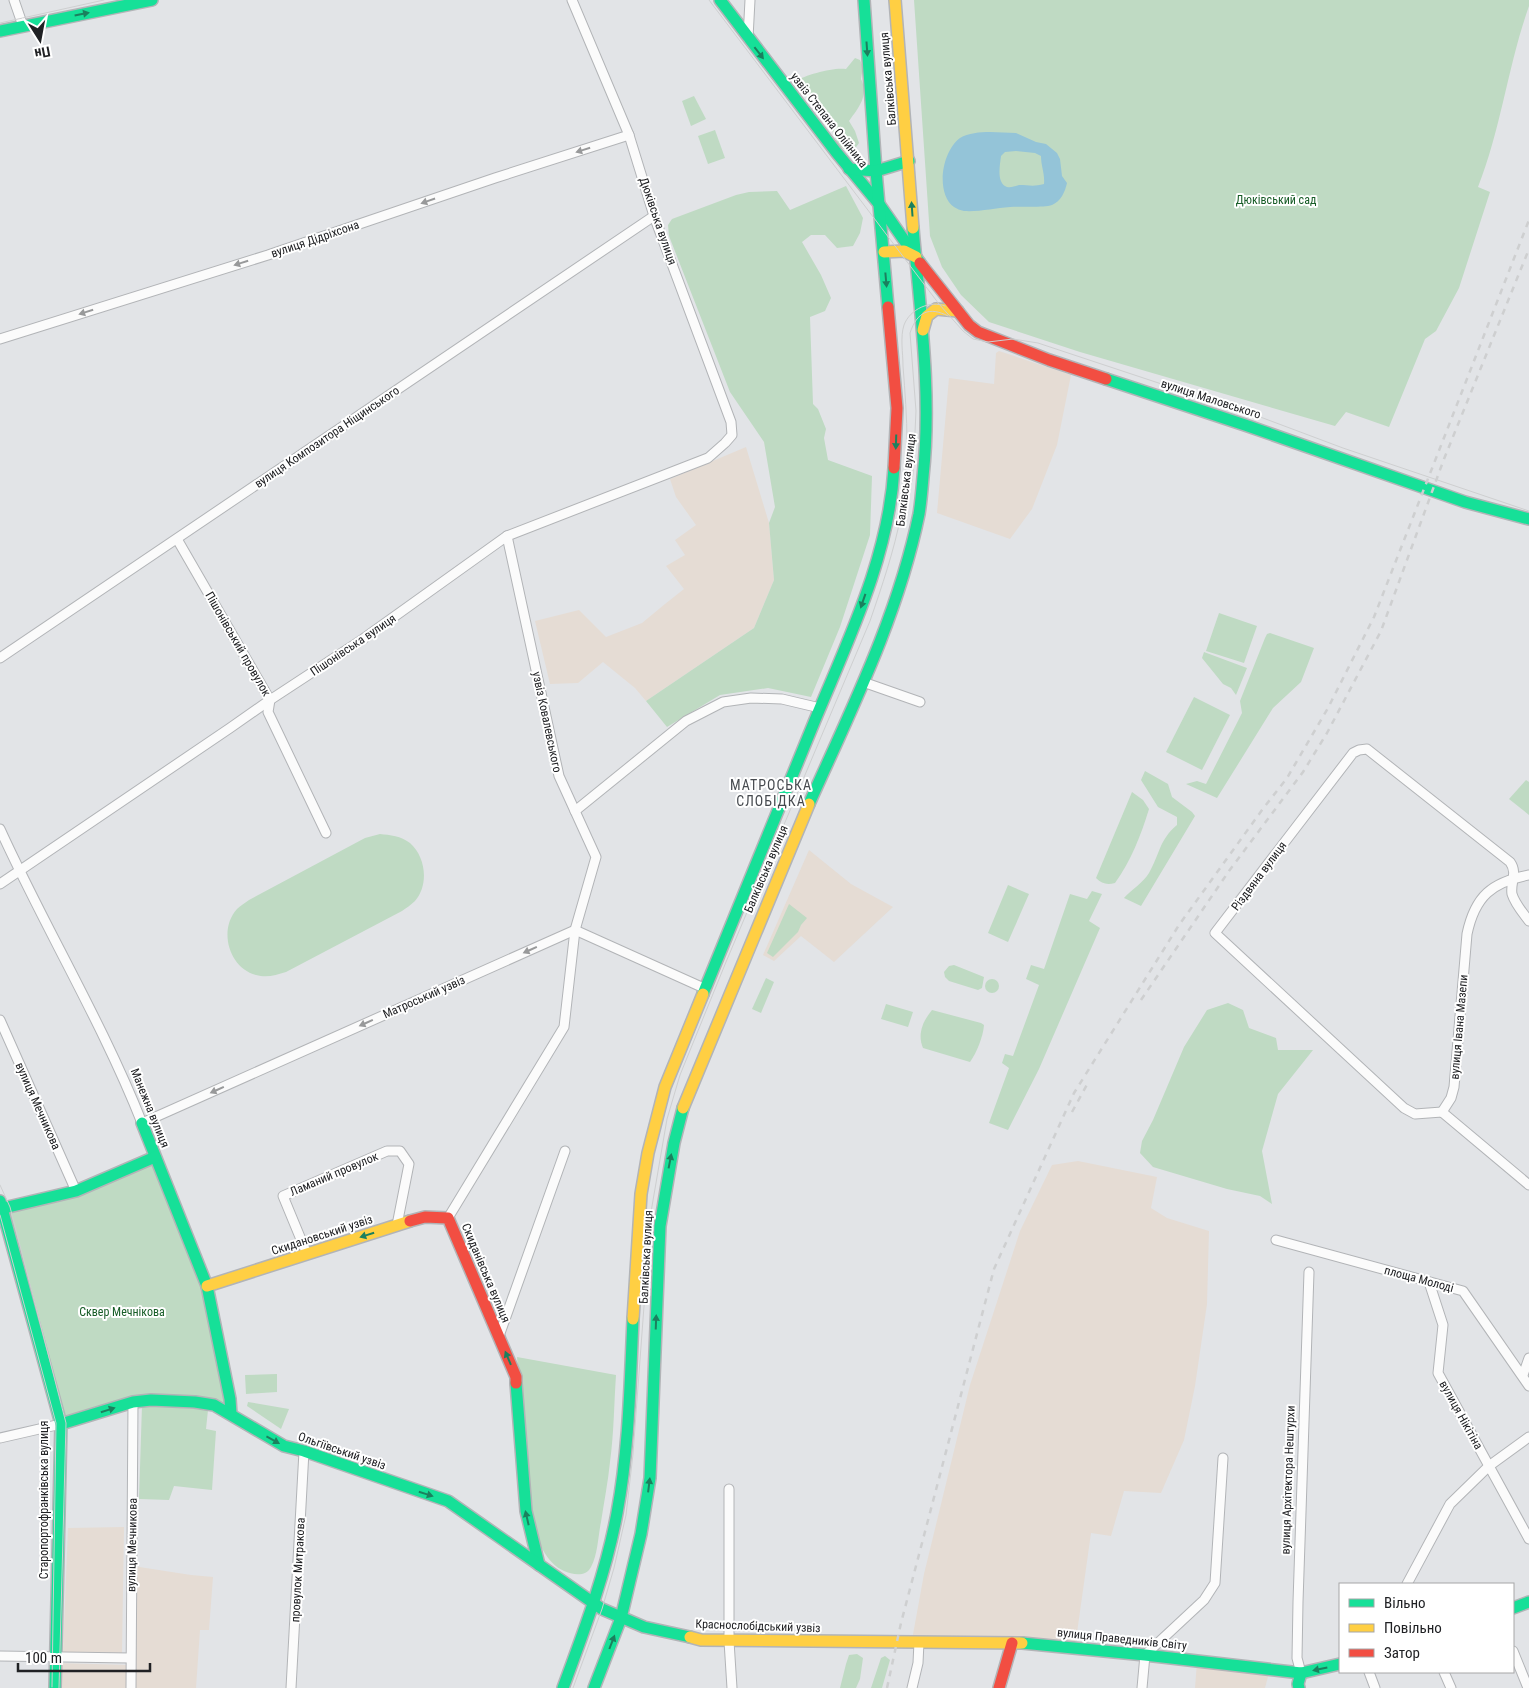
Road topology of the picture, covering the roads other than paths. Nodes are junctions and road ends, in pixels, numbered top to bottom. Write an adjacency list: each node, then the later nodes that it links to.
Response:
1 (14, 0): 8 (street)
2 (152, 0): 8 (main road, one-way to 2)
3 (572, 0): 11 (street, Дюківська вулиця)
4 (720, 0): 10 (main road, узвіз Степана Олійника)
5 (750, 0): 10 (street)
6 (864, 0): 14 (main road, Балківська вулиця, one-way to 14)
7 (895, 0): 12 (main road, Балківська вулиця)
8 (23, 26): 9 (main road)
9 (0, 31)
10 (748, 38): 13 (main road, узвіз Степана Олійника, one-way to 13)
11 (629, 135): 16 (street, Дюківська вулиця); 21 (street, вулиця Дідріхсона, one-way to 21)
12 (909, 162): 14 (main road); 18 (main road, Балківська вулиця, one-way to 12)
13 (850, 169): 14 (main road); 15 (main road, узвіз Степана Олійника)
14 (876, 171): 15 (main road, Балківська вулиця)
15 (879, 204): 17 (main road, Балківська вулиця); 18 (main road, узвіз Степана Олійника)
16 (654, 216): 22 (street, Дюківська вулиця); 25 (street, вулиця Композитора Ніщинського)
17 (884, 252): 18 (main road); 30 (main road, Балківська вулиця, one-way to 30)
18 (916, 257): 19 (main road, вулиця Маловського); 20 (main road, Балківська вулиця)
19 (958, 311): 20 (main road); 23 (main road, вулиця Маловського)
20 (921, 336): 27 (main road, Балківська вулиця)
21 (0, 339)
22 (725, 443): 24 (street, Пішонівська вулиця)
23 (1529, 519)
24 (507, 536): 28 (street, Пішонівська вулиця); 31 (street, узвіз Ковалевського)
25 (177, 538): 26 (street, вулиця Композитора Ніщинського); 28 (street, Пішонівський провулок)
26 (0, 658)
27 (863, 682): 29 (street); 75 (main road, Балківська вулиця, one-way to 27)
28 (270, 700): 33 (street, Пішонівський провулок); 34 (street, Пішонівська вулиця)
29 (920, 702)
30 (820, 708): 31 (street); 40 (main road, Балківська вулиця)
31 (575, 811): 39 (street, узвіз Ковалевського)
32 (0, 829): 34 (street, Манежна вулиця)
33 (326, 833)
34 (19, 872): 37 (street, Пішонівська вулиця); 43 (street, Манежна вулиця)
35 (1529, 874): 36 (street, вулиця Івана Мазепи)
36 (1513, 878): 38 (street); 42 (street, вулиця Івана Мазепи); 42 (street, Різдвяна вулиця)
37 (0, 884)
38 (1529, 921)
39 (575, 930): 40 (street); 43 (street, Матроський узвіз, one-way to 43); 49 (street, Скиданівська вулиця)
40 (706, 989): 73 (main road, Балківська вулиця)
41 (0, 1020): 47 (street, вулиця Мечникова)
42 (1442, 1112): 46 (street)
43 (142, 1123): 45 (main road, Манежна вулиця)
44 (565, 1151): 56 (street)
45 (155, 1157): 47 (main road); 55 (main road, Манежна вулиця)
46 (1529, 1185)
47 (76, 1191): 48 (main road)
48 (1, 1206): 62 (main road, Старопортофранківська вулиця)
49 (448, 1218): 50 (main road, Скидановський узвіз); 56 (main road, Скиданівська вулиця)
50 (397, 1225): 52 (main road, Скидановський узвіз, one-way to 52); 52 (street, Ламаний провулок)
51 (1276, 1240): 54 (street, площа Молоді)
52 (307, 1254): 55 (main road, Скидановський узвіз)
53 (1308, 1272): 86 (street, вулиця Архітектора Нештурхи)
54 (1429, 1282): 58 (street, площа Молоді); 67 (street, вулиця Нікітіна)
55 (207, 1286): 61 (main road, Манежна вулиця)
56 (498, 1336): 70 (main road, Скиданівська вулиця, one-way to 56)
57 (1529, 1358): 58 (street)
58 (1523, 1375): 59 (street, площа Молоді)
59 (1529, 1386)
60 (133, 1402): 61 (main road, Ольгіївський узвіз); 62 (main road, Ольгіївський узвіз, one-way to 60); 84 (street, вулиця Мечникова)
61 (231, 1414): 65 (main road, Ольгіївський узвіз, one-way to 65)
62 (61, 1424): 63 (street); 83 (main road, Старопортофранківська вулиця)
63 (0, 1438)
64 (1529, 1438): 67 (street)
65 (304, 1451): 70 (main road, Ольгіївський узвіз, one-way to 70); 91 (street, провулок Митракова)
66 (1223, 1458): 81 (street)
67 (1489, 1466): 69 (street, вулиця Нікітіна); 71 (street)
68 (729, 1489): 76 (street)
69 (1529, 1539)
70 (539, 1565): 73 (main road, Ольгіївський узвіз)
71 (1408, 1583)
72 (1529, 1602): 74 (main road)
73 (593, 1603): 75 (main road, Краснослобідський узвіз); 92 (main road, Балківська вулиця)
74 (1514, 1608)
75 (621, 1618): 76 (main road, Краснослобідський узвіз); 93 (main road, Балківська вулиця, one-way to 75)
76 (729, 1641): 77 (main road, Краснослобідський узвіз); 94 (street)
77 (900, 1642): 78 (main road, вулиця Праведників Світу)
78 (919, 1642): 79 (main road, вулиця Праведників Світу); 95 (street)
79 (1012, 1643): 81 (main road, вулиця Праведників Світу); 96 (main road)
80 (1514, 1653): 101 (street)
81 (1145, 1655): 86 (main road, вулиця Праведників Світу); 97 (street)
82 (0, 1656): 83 (street)
83 (56, 1657): 84 (street); 89 (main road, Старопортофранківська вулиця)
84 (130, 1658): 90 (street, вулиця Мечникова)
85 (1339, 1664): 86 (main road, вулиця Праведників Світу, one-way to 86)
86 (1301, 1673): 98 (main road, вулиця Архітектора Нештурхи)
87 (1369, 1673): 99 (street)
88 (1444, 1673): 100 (street)
89 (56, 1688)
90 (131, 1688)
91 (291, 1688)
92 (563, 1688)
93 (594, 1688)
94 (732, 1688)
95 (912, 1688)
96 (999, 1688)
97 (1142, 1688)
98 (1299, 1688)
99 (1376, 1688)
100 (1451, 1688)
101 (1528, 1688)

